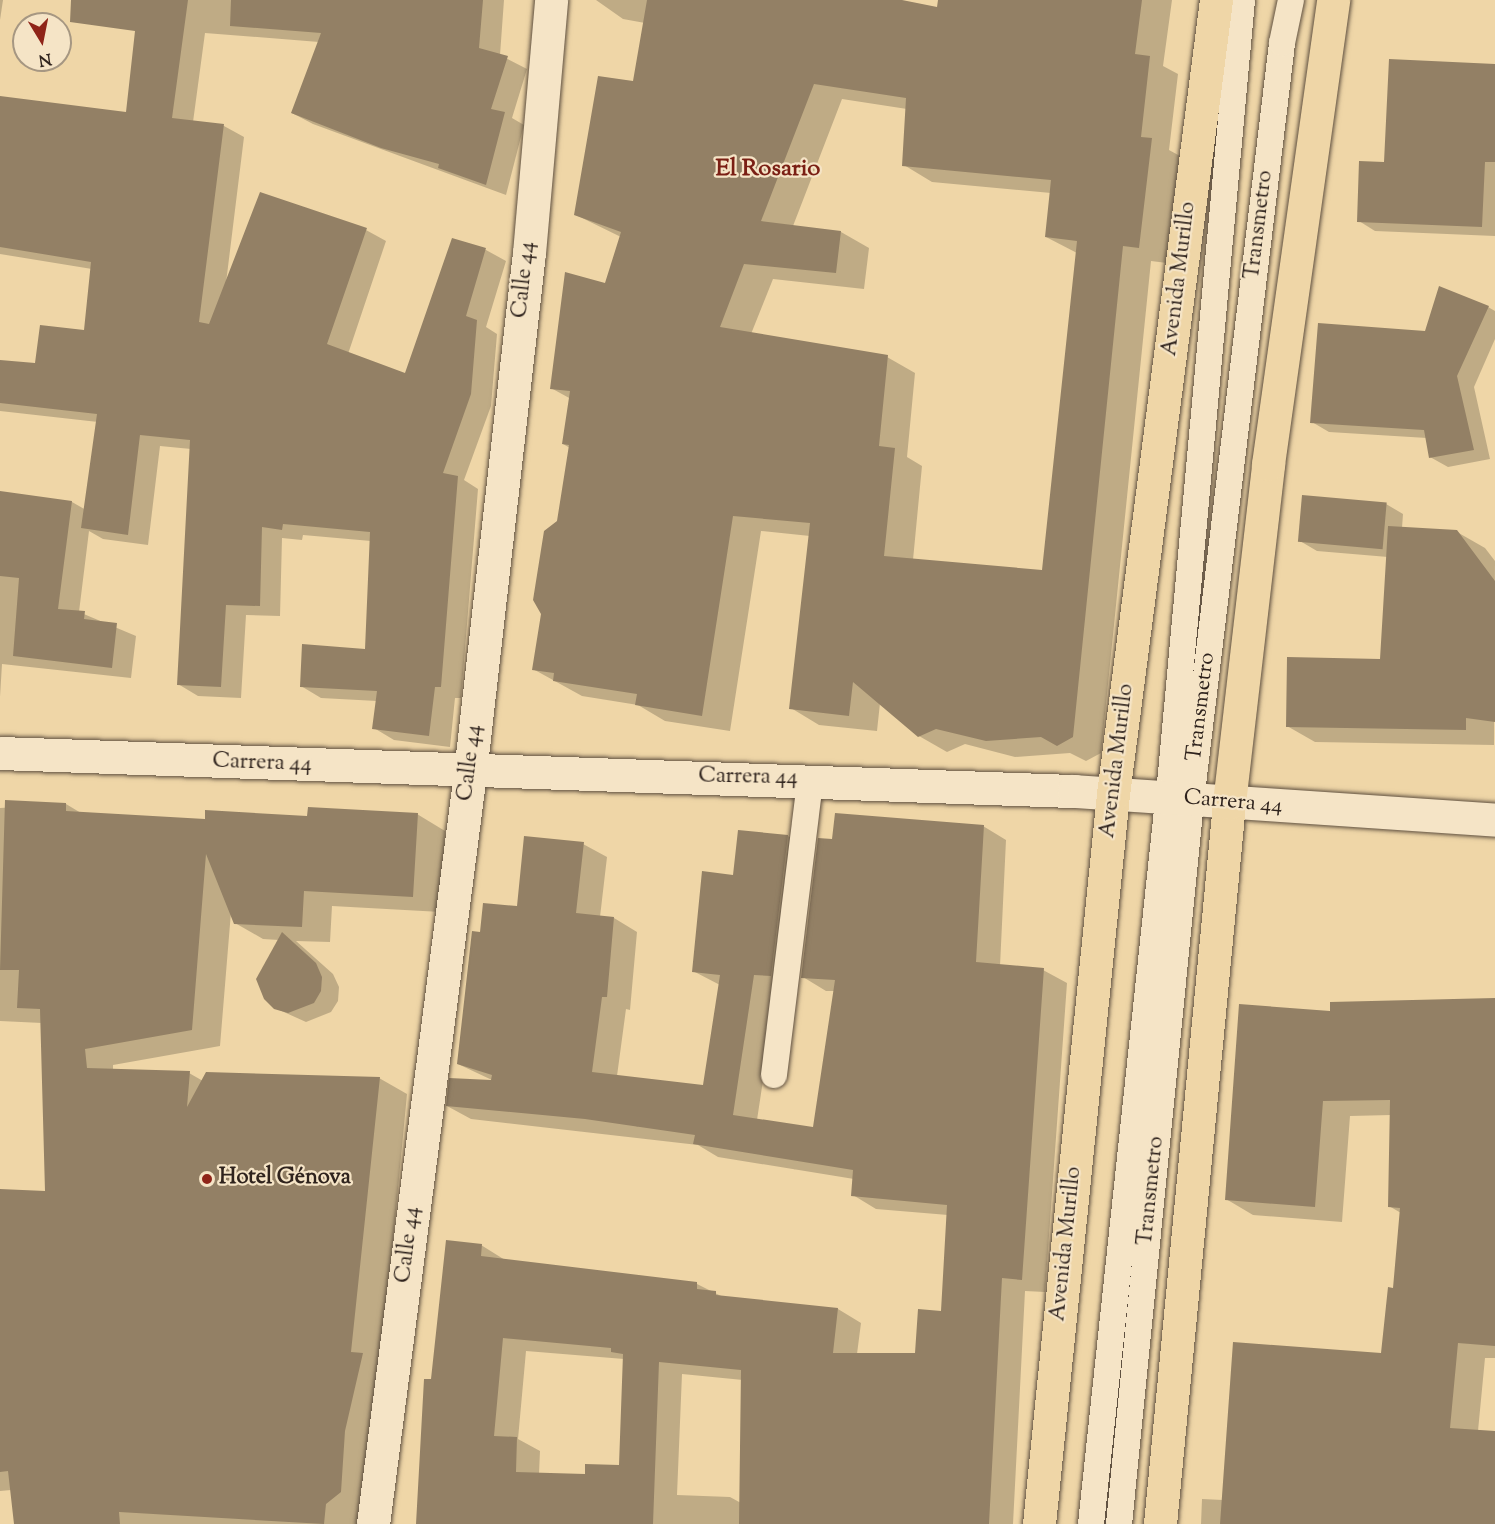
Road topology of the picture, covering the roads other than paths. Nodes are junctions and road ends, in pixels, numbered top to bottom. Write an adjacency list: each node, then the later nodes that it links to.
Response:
1 (551, 0): 7 (street, Calle 44)
2 (1216, 0): 9 (main road, Avenida Murillo)
3 (1242, 0): 10 (lane, Transmetro)
4 (1291, 0): 10 (lane, Transmetro)
5 (1333, 0): 11 (main road)
6 (0, 753): 7 (street, Carrera 44)
7 (470, 773): 8 (street, Carrera 44); 14 (street, Calle 44)
8 (810, 780): 9 (street, Carrera 44); 13 (lane)
9 (1113, 794): 10 (street, Carrera 44); 15 (main road, Avenida Murillo)
10 (1179, 799): 11 (street, Carrera 44); 16 (lane, Transmetro); 17 (lane, Transmetro)
11 (1229, 803): 12 (street, Carrera 44); 18 (main road)
12 (1495, 820)
13 (774, 1075)
14 (373, 1524)
15 (1039, 1524)
16 (1091, 1524)
17 (1119, 1524)
18 (1160, 1524)

